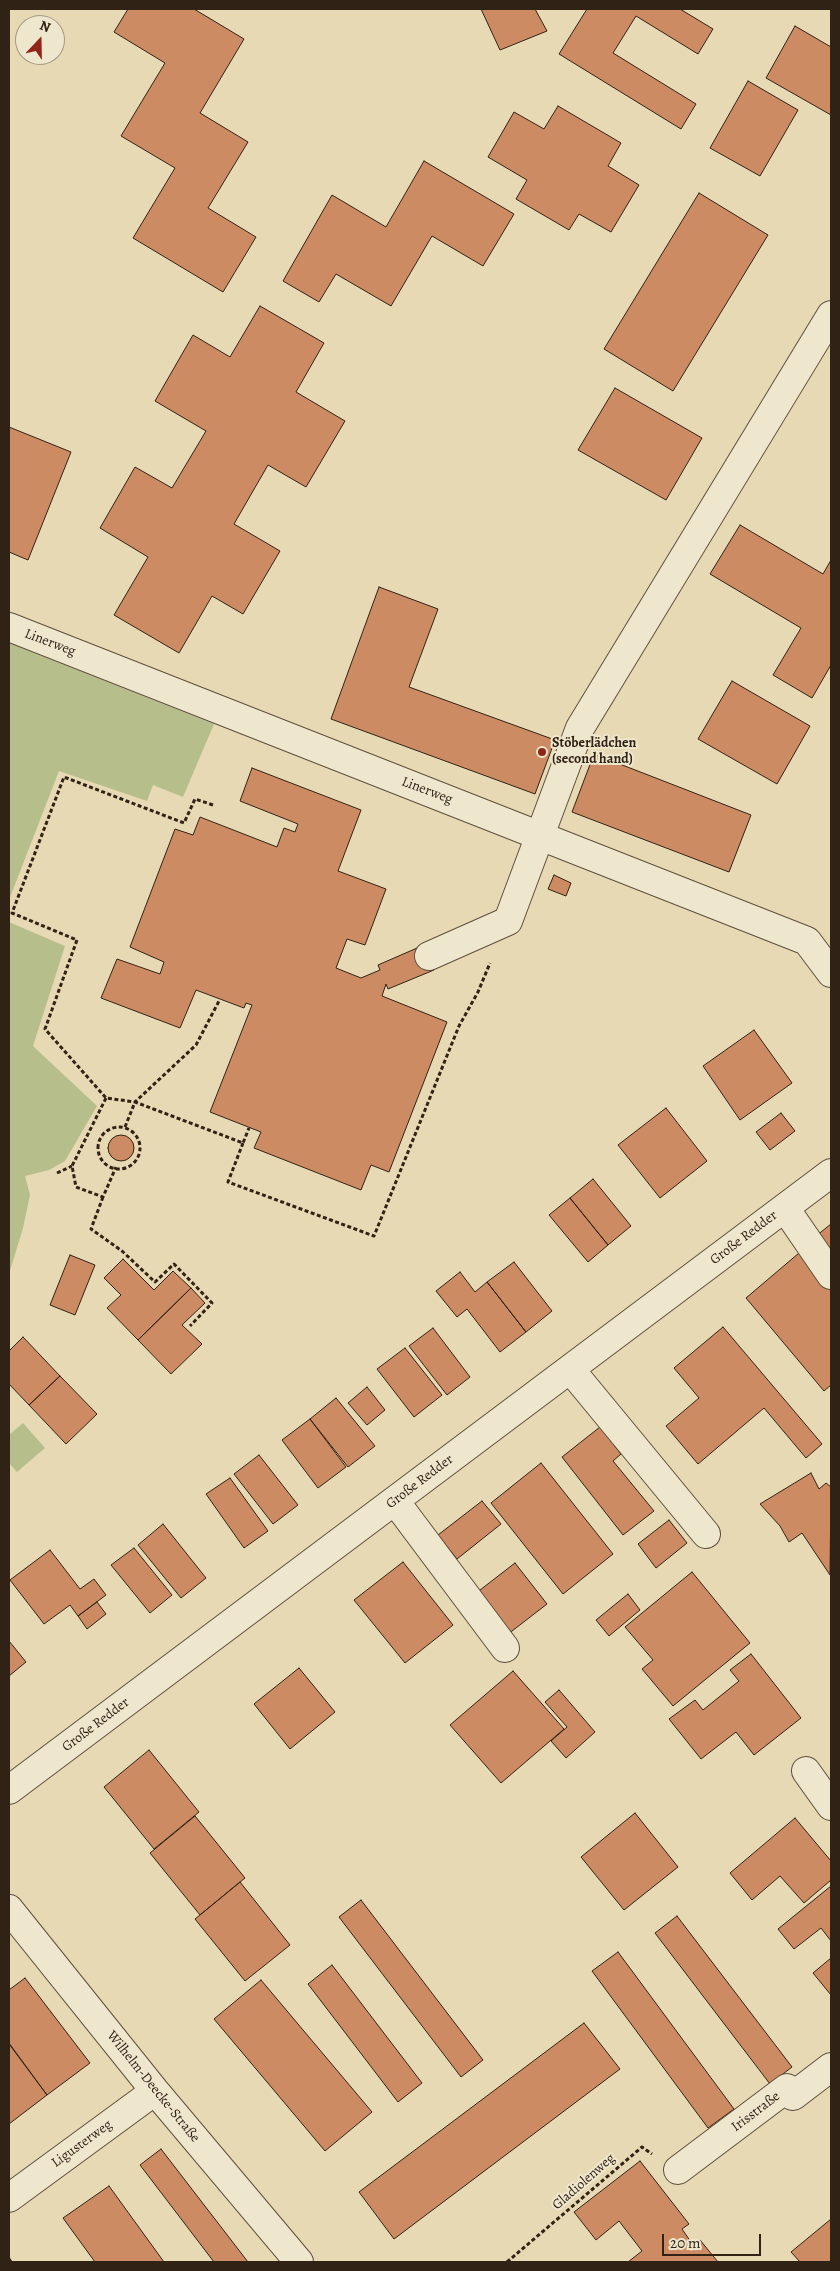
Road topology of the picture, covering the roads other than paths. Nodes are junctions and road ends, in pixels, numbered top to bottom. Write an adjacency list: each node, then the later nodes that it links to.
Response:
1 (831, 316): 3 (street)
2 (9, 627): 3 (street, Linerweg)
3 (540, 835): 4 (street); 5 (street, Linerweg)
4 (429, 956)
5 (831, 973)
6 (831, 1173): 7 (street, Große Redder)
7 (785, 1208): 8 (street); 9 (street, Große Redder)
8 (831, 1275)
9 (570, 1370): 10 (street, Große Redder); 11 (street)
10 (395, 1501): 12 (street); 14 (street, Große Redder)
11 (706, 1534)
12 (505, 1648)
13 (806, 1771): 15 (street)
14 (9, 1790)
15 (831, 1806)
16 (9, 1909): 18 (street, Wilhelm-Deecke-Straße)
17 (831, 2067): 19 (street, Irisstraße)
18 (155, 2091): 20 (street, Ligusterweg); 21 (street, Wilhelm-Deecke-Straße)
19 (678, 2170)
20 (9, 2198)
21 (300, 2262)

